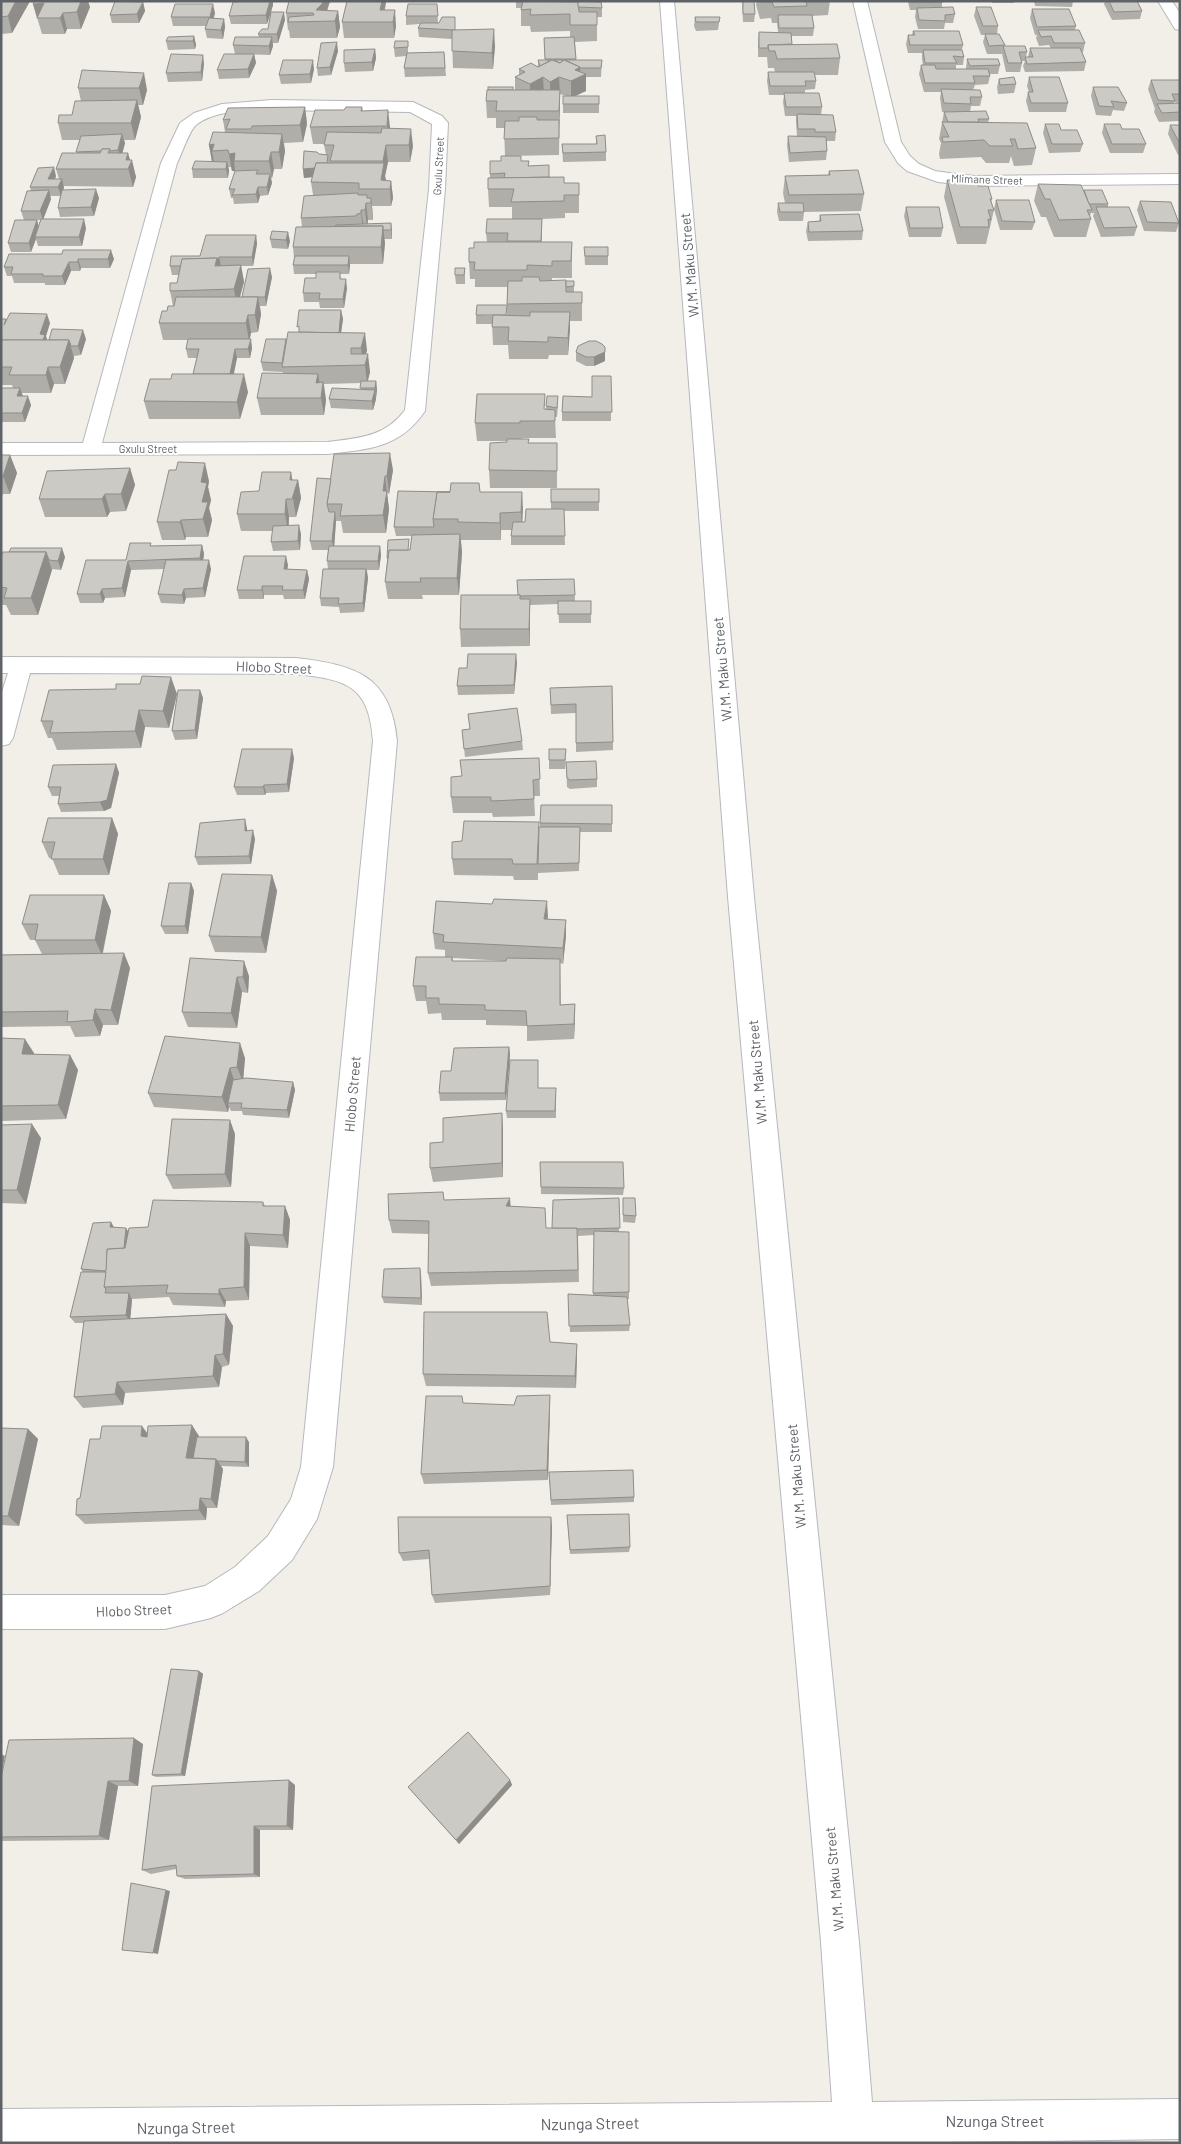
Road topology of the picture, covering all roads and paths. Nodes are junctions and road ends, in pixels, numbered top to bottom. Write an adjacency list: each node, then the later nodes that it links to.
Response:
1 (667, 1): 13 (street, W.M. Maku Street)
2 (860, 1): 5 (street, Mlimane Street)
3 (1165, 1): 4 (street)
4 (1180, 26)
5 (1180, 178)
6 (91, 448): 6 (street, Gxulu Street); 7 (street, Gxulu Street)
7 (1, 449)
8 (11, 665): 9 (street, Hlobo Street); 10 (street, Hlobo Street)
9 (1, 738)
10 (1, 1612)
11 (1180, 2119): 13 (street, Nzunga Street)
12 (1, 2130): 13 (street, Nzunga Street)
13 (855, 2132)

